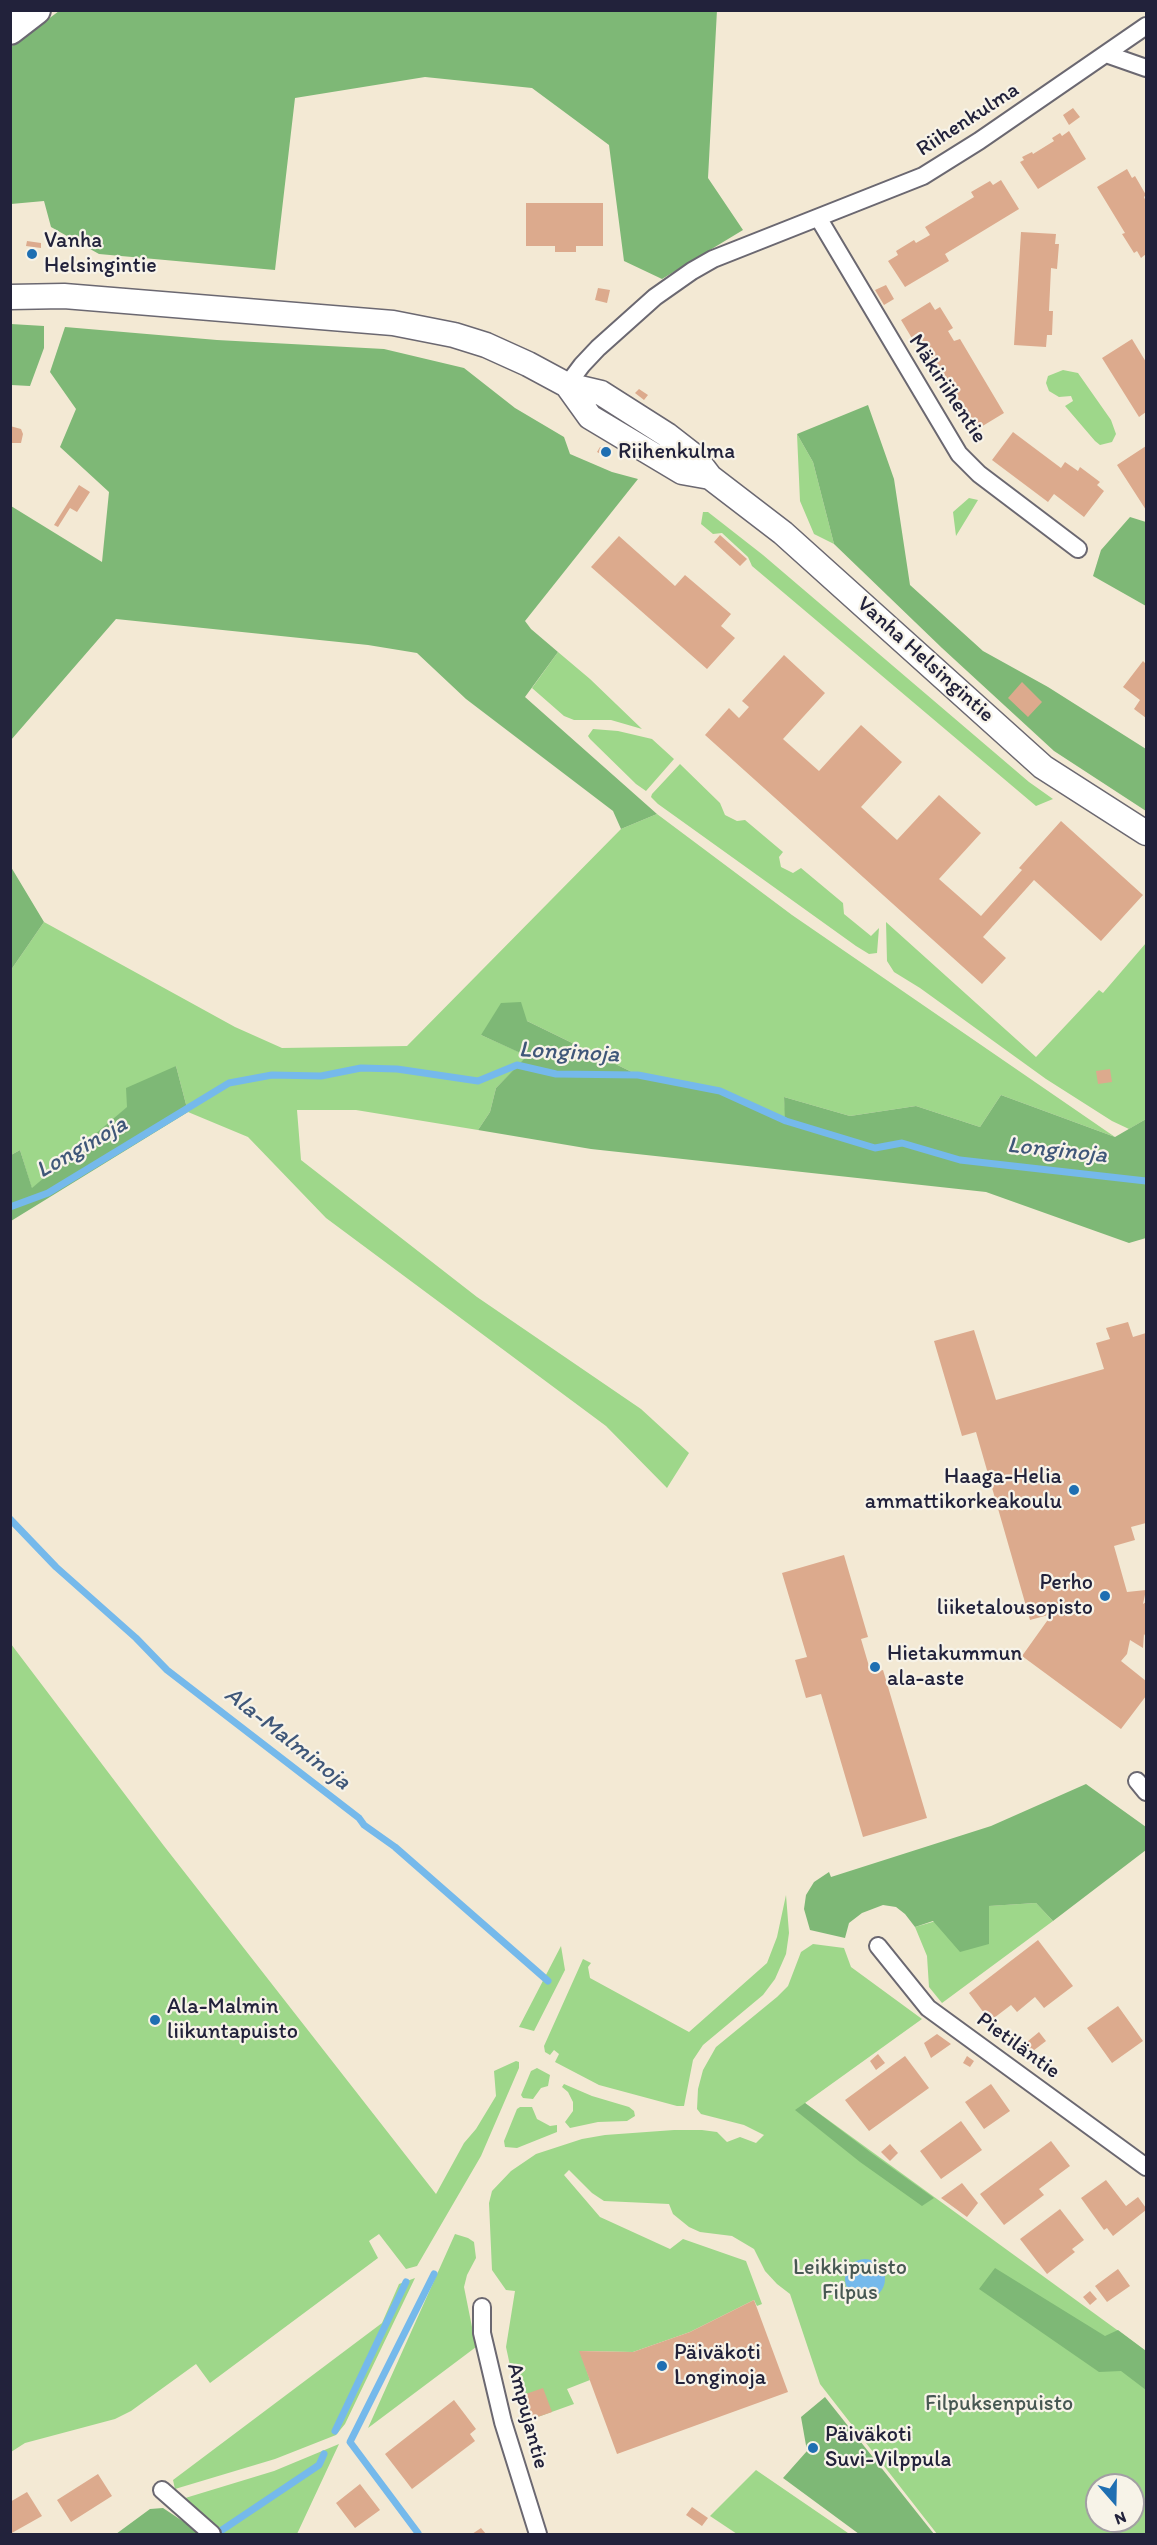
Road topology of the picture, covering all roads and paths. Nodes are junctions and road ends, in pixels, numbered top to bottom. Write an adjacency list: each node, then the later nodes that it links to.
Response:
1 (36, 10): 3 (highway)
2 (1146, 26): 4 (street, Riihenkulma)
3 (10, 30)
4 (1106, 54): 5 (street); 6 (street, Riihenkulma)
5 (1146, 68)
6 (819, 219): 10 (street, Riihenkulma); 11 (street, Mäkiriihentie)
7 (10, 283): 8 (main road, Vanha Helsingintie)
8 (64, 296): 9 (main road, Vanha Helsingintie); 10 (main road, Vanha Helsingintie)
9 (10, 297)
10 (567, 386): 12 (main road, Vanha Helsingintie)
11 (1078, 549)
12 (1146, 833)
13 (878, 1946): 14 (street, Pietiläntie)
14 (1146, 2167)
15 (482, 2307): 18 (street, Ampujantie)
16 (162, 2490): 17 (street)
17 (212, 2535)
18 (538, 2535)

